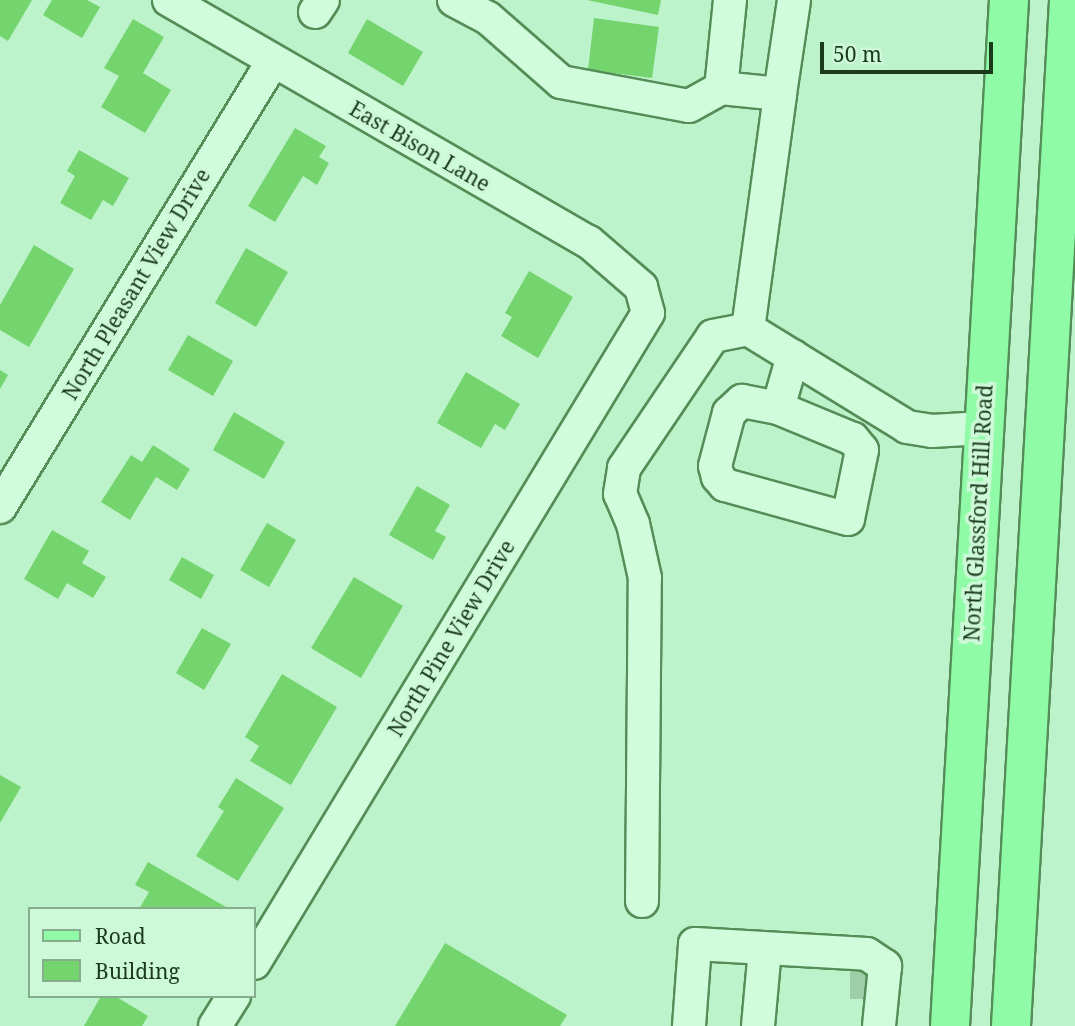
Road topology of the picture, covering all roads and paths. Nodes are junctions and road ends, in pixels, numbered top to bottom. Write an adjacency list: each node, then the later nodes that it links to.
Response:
1 (169, 0): 7 (street, East Bison Lane)
2 (454, 0): 8 (street)
3 (730, 0): 8 (street)
4 (794, 0): 9 (street)
5 (1009, 0): 14 (main road, North Glassford Hill Road)
6 (1069, 0): 25 (main road)
7 (273, 61): 10 (street, East Bison Lane); 15 (street, North Pleasant View Drive)
8 (721, 88): 9 (street)
9 (780, 94): 11 (street)
10 (648, 313): 18 (street, North Pine View Drive)
11 (748, 328): 12 (street); 16 (street)
12 (793, 356): 13 (street); 14 (street)
13 (778, 408): 13 (street)
14 (983, 428): 24 (main road, North Glassford Hill Road)
15 (0, 507)
16 (642, 901)
17 (765, 949): 19 (street); 22 (street); 23 (street)
18 (256, 960)
19 (872, 995)
20 (232, 998): 21 (street)
21 (215, 1026)
22 (689, 1026)
23 (758, 1026)
24 (950, 1026)
25 (1011, 1026)

